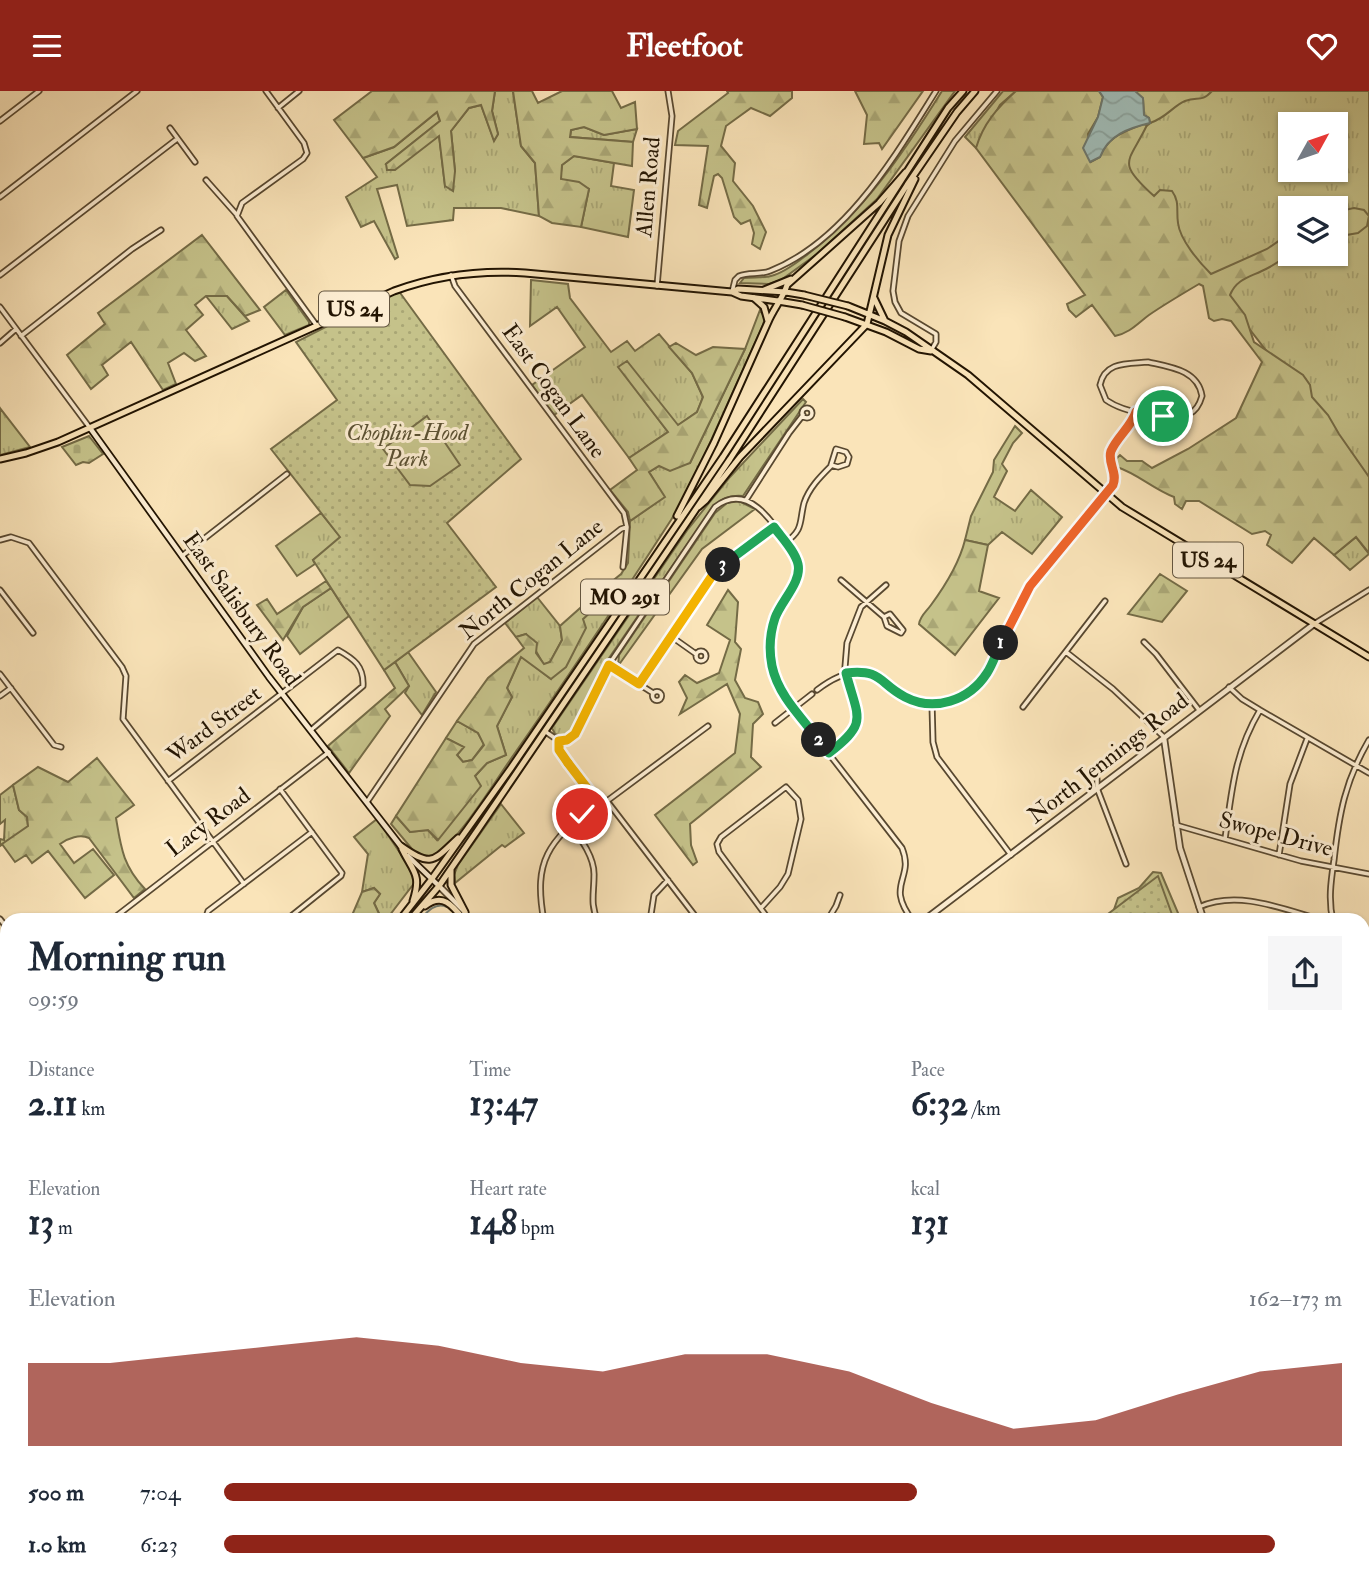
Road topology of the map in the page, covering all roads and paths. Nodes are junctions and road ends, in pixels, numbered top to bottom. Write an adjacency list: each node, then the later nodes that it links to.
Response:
1 (39, 91): 11 (street)
2 (137, 91): 18 (street)
3 (266, 91): 10 (street)
4 (299, 91): 10 (street)
5 (668, 91): 24 (street, Allen Road)
6 (936, 91): 26 (street)
7 (963, 91): 16 (main road, MO 291)
8 (975, 91): 14 (main road, MO 291)
9 (997, 91): 42 (street)
10 (278, 108): 19 (street)
11 (0, 121)
12 (170, 128): 13 (street)
13 (177, 139): 15 (street); 22 (street)
14 (926, 157): 28 (main road); 51 (main road, MO 291)
15 (195, 162)
16 (910, 167): 21 (main road); 56 (main road, MO 291)
17 (206, 180): 19 (street)
18 (0, 197)
19 (237, 216): 36 (street)
20 (161, 230): 40 (street)
21 (800, 273): 25 (main road); 27 (main road)
22 (0, 275)
23 (451, 275): 24 (main road, US 24); 36 (main road, US 24); 52 (street, East Cogan Lane)
24 (657, 286): 26 (main road, US 24)
25 (764, 291): 26 (main road, US 24); 27 (main road, US 24)
26 (732, 292): 29 (main road, US 24)
27 (786, 292): 30 (main road); 32 (main road, US 24, bridge)
28 (874, 297): 32 (main road); 33 (main road)
29 (754, 298): 30 (main road, US 24); 34 (main road)
30 (778, 301): 34 (main road); 35 (main road, US 24, bridge)
31 (0, 307): 38 (street, East Salisbury Road)
32 (870, 314): 33 (main road, US 24); 35 (main road)
33 (885, 321): 42 (main road, US 24)
34 (768, 322): 56 (main road)
35 (867, 324): 37 (main road, US 24); 39 (main road)
36 (317, 326): 45 (main road, US 24)
37 (875, 328): 39 (main road); 42 (main road, US 24)
38 (16, 329): 40 (street, East Salisbury Road); 41 (street)
39 (858, 335): 51 (main road)
40 (21, 336): 45 (street, East Salisbury Road)
41 (0, 343)
42 (931, 351): 49 (main road, US 24)
43 (1136, 412): 43 (street); 49 (street)
44 (803, 415): 50 (street)
45 (90, 428): 46 (main road, US 24); 57 (street, East Salisbury Road)
46 (0, 459)
47 (831, 466): 47 (street); 55 (street)
48 (287, 474): 57 (street)
49 (1105, 494): 66 (main road, US 24); 84 (street)
50 (746, 500): 53 (street); 73 (street)
51 (695, 510): 92 (main road, MO 291)
52 (627, 527): 58 (street); 106 (street, North Cogan Lane)
53 (774, 527): 55 (street); 68 (street)
54 (0, 540): 103 (street)
55 (785, 543): 85 (street)
56 (661, 544): 111 (main road, MO 291)
57 (181, 556): 81 (street, East Salisbury Road)
58 (623, 567)
59 (841, 580): 63 (street)
60 (886, 585): 63 (street)
61 (0, 590): 67 (street)
62 (1369, 590): 66 (street)
63 (866, 600): 65 (street); 74 (street)
64 (1105, 601): 70 (street)
65 (884, 617): 65 (street)
66 (1314, 624): 72 (main road, US 24); 77 (street, North Jennings Road)
67 (33, 633)
68 (671, 637): 71 (street); 76 (street)
69 (1144, 642): 87 (street)
70 (1066, 652): 86 (street); 93 (street)
71 (696, 654)
72 (1369, 657)
73 (609, 665): 76 (street); 96 (street)
74 (846, 673): 79 (street); 84 (street); 99 (street)
75 (0, 674): 78 (street)
76 (639, 684): 80 (street)
77 (1229, 687): 87 (street, North Jennings Road); 88 (street)
78 (10, 688): 83 (street); 97 (street)
79 (817, 690)
80 (653, 693)
81 (282, 694): 91 (street, East Salisbury Road); 91 (street, Ward Street); 103 (street, Ward Street)
82 (812, 694): 85 (street)
83 (0, 696)
84 (932, 705): 116 (street)
85 (793, 707): 89 (street); 99 (street)
86 (1023, 707)
87 (1199, 710): 93 (street, North Jennings Road)
88 (1260, 710): 94 (street); 113 (street)
89 (775, 723)
90 (708, 726): 108 (street)
91 (311, 730): 98 (street, East Salisbury Road)
92 (544, 731): 96 (street); 118 (main road, MO 291)
93 (1164, 737): 104 (street, North Jennings Road); 109 (street)
94 (1307, 739): 100 (street); 117 (street)
95 (1369, 740): 100 (street)
96 (559, 741): 107 (street)
97 (61, 747)
98 (328, 753): 105 (street, Lacy Road); 106 (street, East Salisbury Road)
99 (829, 753): 144 (street)
100 (1355, 766): 101 (street); 120 (street)
101 (1369, 773)
102 (1097, 779): 104 (street)
103 (168, 781): 114 (street)
104 (1097, 788): 116 (street, North Jennings Road); 119 (street)
105 (280, 789): 112 (street); 114 (street, Lacy Road)
106 (367, 801): 115 (street, East Salisbury Road)
107 (597, 801): 108 (street); 110 (street)
108 (607, 801): 123 (street)
109 (1176, 825): 113 (street, Swope Drive); 128 (street)
110 (571, 826): 138 (street); 139 (street)
111 (468, 829): 115 (main road); 122 (main road, MO 291)
112 (313, 831): 124 (street); 133 (street)
113 (1225, 839): 117 (street, Swope Drive)
114 (212, 842): 124 (street); 131 (street, Lacy Road)
115 (401, 846): 122 (street, East Salisbury Road); 127 (main road)
116 (1012, 855): 145 (street, North Jennings Road)
117 (1279, 855): 120 (street, Swope Drive)
118 (456, 861): 125 (main road, MO 291); 130 (main road)
119 (1126, 864)
120 (1333, 867): 121 (street, Swope Drive); 148 (street)
121 (1369, 874)
122 (431, 880): 125 (street, East Salisbury Road); 127 (main road, MO 291)
123 (668, 880): 140 (street); 141 (street)
124 (244, 884): 132 (street)
125 (439, 885): 130 (street, East Salisbury Road); 135 (main road, MO 291)
126 (840, 895): 143 (street)
127 (412, 905): 134 (main road, MO 291)
128 (1199, 907): 146 (street); 147 (street)
129 (761, 908): 129 (street); 142 (street)
130 (465, 912)
131 (120, 913)
132 (208, 913)
133 (295, 913)
134 (406, 913)
135 (416, 913)
136 (417, 913): 137 (main road)
137 (460, 913)
138 (543, 913)
139 (595, 913)
140 (651, 913)
141 (693, 913)
142 (764, 913)
143 (832, 913)
144 (907, 913)
145 (934, 913)
146 (1201, 913)
147 (1293, 913)
148 (1331, 913)

